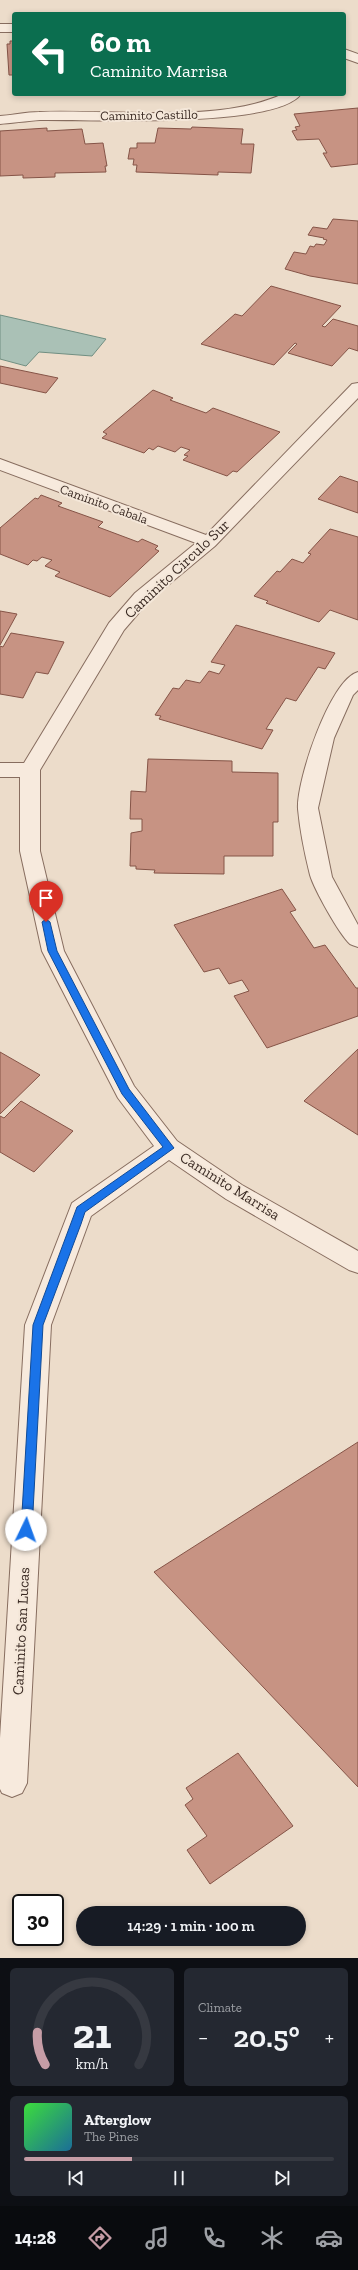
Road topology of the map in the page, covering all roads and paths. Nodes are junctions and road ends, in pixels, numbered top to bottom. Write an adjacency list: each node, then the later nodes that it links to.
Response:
1 (0, 28): 2 (street)
2 (12, 28)
3 (291, 96): 4 (street, Caminito Castillo)
4 (0, 120)
5 (355, 398): 7 (street, Caminito Circulo Sur)
6 (0, 464): 7 (street, Caminito Cabala)
7 (209, 542): 10 (street, Caminito Circulo Sur)
8 (358, 678): 11 (street)
9 (0, 770): 10 (street)
10 (30, 770): 12 (street, Caminito Marrisa)
11 (358, 939)
12 (169, 1148): 13 (street, Caminito Marrisa); 14 (street, Caminito San Lucas)
13 (358, 1263)
14 (12, 1783)

